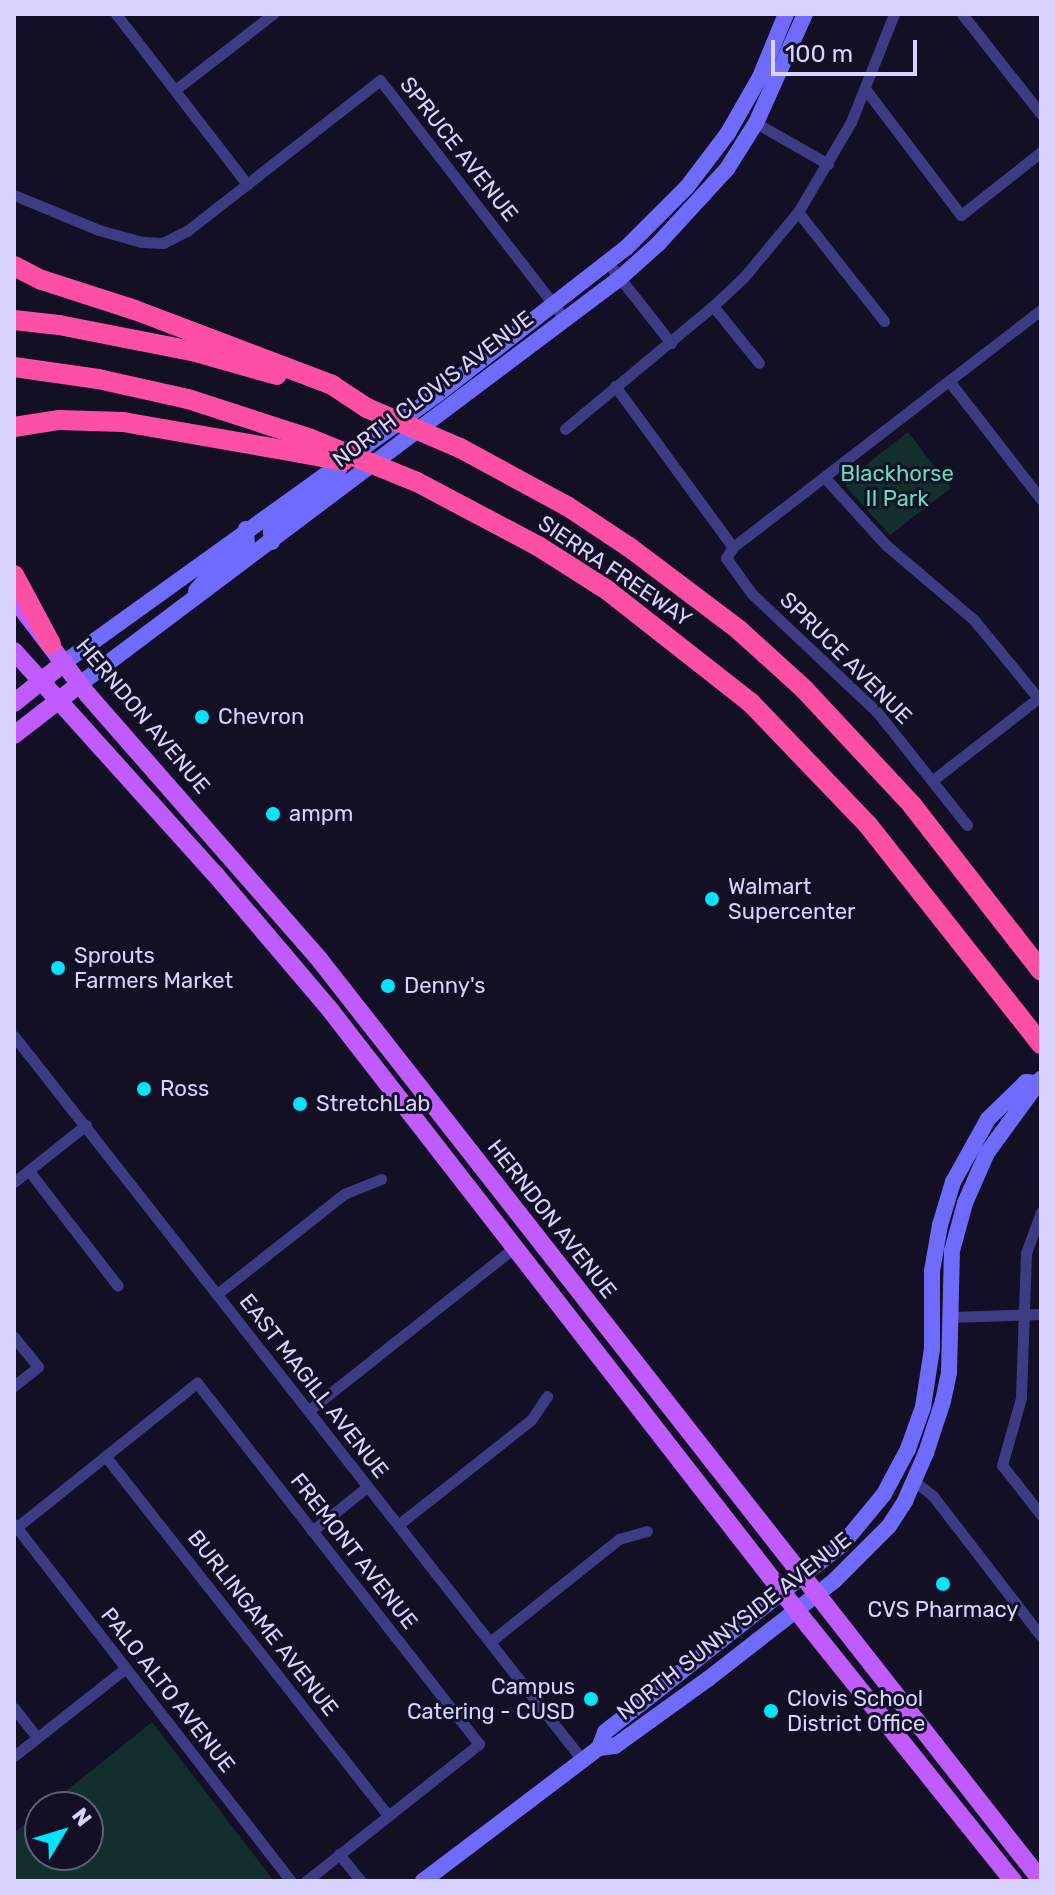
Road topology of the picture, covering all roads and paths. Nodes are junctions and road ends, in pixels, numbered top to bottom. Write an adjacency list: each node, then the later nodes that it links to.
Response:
1 (116, 14): 7 (street)
2 (273, 14): 7 (street)
3 (805, 14): 10 (main road, NORTH CLOVIS AVENUE)
4 (894, 14): 8 (street)
5 (962, 14): 9 (street)
6 (785, 18): 10 (main road); 16 (main road, NORTH CLOVIS AVENUE)
7 (175, 90): 13 (street)
8 (866, 90): 11 (street); 12 (street)
9 (1041, 114)
10 (756, 123): 12 (street); 18 (main road, NORTH CLOVIS AVENUE)
11 (1041, 152)
12 (828, 164): 15 (street)
13 (247, 184): 14 (street); 19 (street, SPRUCE AVENUE)
14 (14, 195)
15 (798, 212): 20 (street); 24 (street)
16 (608, 263): 18 (street); 19 (main road, NORTH CLOVIS AVENUE)
17 (14, 266): 30 (highway)
18 (620, 278): 22 (main road, NORTH CLOVIS AVENUE); 25 (street)
19 (554, 305): 22 (street, SPRUCE AVENUE); 34 (main road, NORTH CLOVIS AVENUE)
20 (713, 306): 25 (street); 26 (street)
21 (1041, 310): 28 (street)
22 (565, 319): 38 (main road, NORTH CLOVIS AVENUE)
23 (14, 320): 30 (highway, SIERRA FREEWAY)
24 (884, 321)
25 (671, 343): 29 (street)
26 (759, 363)
27 (14, 370): 33 (highway, SIERRA FREEWAY)
28 (949, 381): 35 (street); 36 (street)
29 (615, 386): 32 (street); 39 (street)
30 (367, 408): 57 (highway, SIERRA FREEWAY, bridge)
31 (14, 427): 33 (highway)
32 (565, 429)
33 (305, 446): 60 (highway, SIERRA FREEWAY, bridge)
34 (355, 451): 37 (main road, NORTH CLOVIS AVENUE); 38 (main road)
35 (825, 478): 39 (street); 48 (street)
36 (1041, 499)
37 (246, 529): 42 (main road); 45 (main road, NORTH CLOVIS AVENUE)
38 (272, 542): 42 (main road, NORTH CLOVIS AVENUE)
39 (733, 547): 52 (street, SPRUCE AVENUE)
40 (14, 575): 43 (highway)
41 (14, 598): 43 (main road, HERNDON AVENUE)
42 (180, 611): 47 (main road, NORTH CLOVIS AVENUE)
43 (51, 644): 45 (main road, HERNDON AVENUE)
44 (14, 651): 46 (main road)
45 (65, 662): 46 (main road, NORTH CLOVIS AVENUE); 47 (main road, HERNDON AVENUE)
46 (40, 682): 49 (main road); 50 (main road, NORTH CLOVIS AVENUE)
47 (80, 684): 49 (main road, NORTH CLOVIS AVENUE); 55 (main road, HERNDON AVENUE)
48 (1039, 697): 52 (street)
49 (57, 701): 51 (main road, NORTH CLOVIS AVENUE); 53 (main road)
50 (14, 703)
51 (14, 735)
52 (933, 780): 54 (street, SPRUCE AVENUE)
53 (155, 809): 55 (main road); 56 (main road)
54 (967, 825)
55 (278, 911): 58 (main road, HERNDON AVENUE)
56 (258, 923): 58 (main road); 62 (main road)
57 (1041, 971)
58 (365, 1018): 71 (main road, HERNDON AVENUE)
59 (14, 1036): 64 (street, EAST MAGILL AVENUE)
60 (1041, 1044)
61 (1039, 1081): 63 (main road, NORTH SUNNYSIDE AVENUE); 70 (main road, NORTH SUNNYSIDE AVENUE)
62 (402, 1103): 71 (main road); 72 (main road)
63 (997, 1108): 68 (main road, NORTH SUNNYSIDE AVENUE); 70 (main road)
64 (86, 1125): 65 (street); 74 (street, EAST MAGILL AVENUE)
65 (29, 1171): 67 (street); 73 (street)
66 (381, 1179): 74 (street)
67 (14, 1182)
68 (953, 1182): 77 (main road); 79 (main road, NORTH SUNNYSIDE AVENUE)
69 (1041, 1212): 76 (street)
70 (956, 1231): 77 (main road, NORTH SUNNYSIDE AVENUE)
71 (537, 1238): 80 (main road, HERNDON AVENUE)
72 (515, 1247): 80 (main road); 83 (street); 93 (main road)
73 (118, 1286)
74 (217, 1294): 83 (street, EAST MAGILL AVENUE)
75 (1041, 1314): 76 (street)
76 (1023, 1315): 77 (street); 87 (street)
77 (951, 1317): 85 (main road, NORTH SUNNYSIDE AVENUE)
78 (14, 1337): 81 (street)
79 (932, 1349): 85 (main road); 92 (main road, NORTH SUNNYSIDE AVENUE)
80 (645, 1378): 92 (main road, HERNDON AVENUE)
81 (14, 1386)
82 (547, 1396): 89 (street)
83 (308, 1411): 86 (street, EAST MAGILL AVENUE)
84 (106, 1457): 88 (street); 90 (street, FREMONT AVENUE); 106 (street, BURLINGAME AVENUE)
85 (914, 1481): 94 (main road, NORTH SUNNYSIDE AVENUE); 96 (street)
86 (367, 1487): 89 (street, EAST MAGILL AVENUE); 90 (street)
87 (1041, 1515)
88 (15, 1525): 98 (street, PALO ALTO AVENUE)
89 (398, 1525): 97 (street, EAST MAGILL AVENUE)
90 (312, 1531): 106 (street, FREMONT AVENUE)
91 (647, 1531): 97 (street)
92 (804, 1576): 93 (main road, NORTH SUNNYSIDE AVENUE); 94 (main road, HERNDON AVENUE)
93 (783, 1592): 95 (main road); 99 (main road, NORTH SUNNYSIDE AVENUE)
94 (817, 1593): 95 (main road, NORTH SUNNYSIDE AVENUE); 109 (main road, HERNDON AVENUE)
95 (796, 1610): 101 (main road, NORTH SUNNYSIDE AVENUE); 114 (main road)
96 (1041, 1636)
97 (490, 1642): 105 (street, EAST MAGILL AVENUE)
98 (126, 1668): 102 (street); 110 (street, PALO ALTO AVENUE)
99 (679, 1675): 101 (main road); 103 (main road, NORTH SUNNYSIDE AVENUE)
100 (14, 1708): 102 (street)
101 (641, 1726): 103 (main road, NORTH SUNNYSIDE AVENUE)
102 (37, 1737): 104 (street)
103 (599, 1748): 105 (main road, NORTH SUNNYSIDE AVENUE)
104 (14, 1756)
105 (583, 1761): 108 (main road, NORTH SUNNYSIDE AVENUE)
106 (388, 1815): 107 (street)
107 (339, 1854): 111 (street); 112 (street)
108 (444, 1875): 113 (main road, NORTH SUNNYSIDE AVENUE)
109 (1041, 1880)
110 (291, 1881)
111 (306, 1881)
112 (361, 1881)
113 (423, 1881)
114 (1013, 1881)

